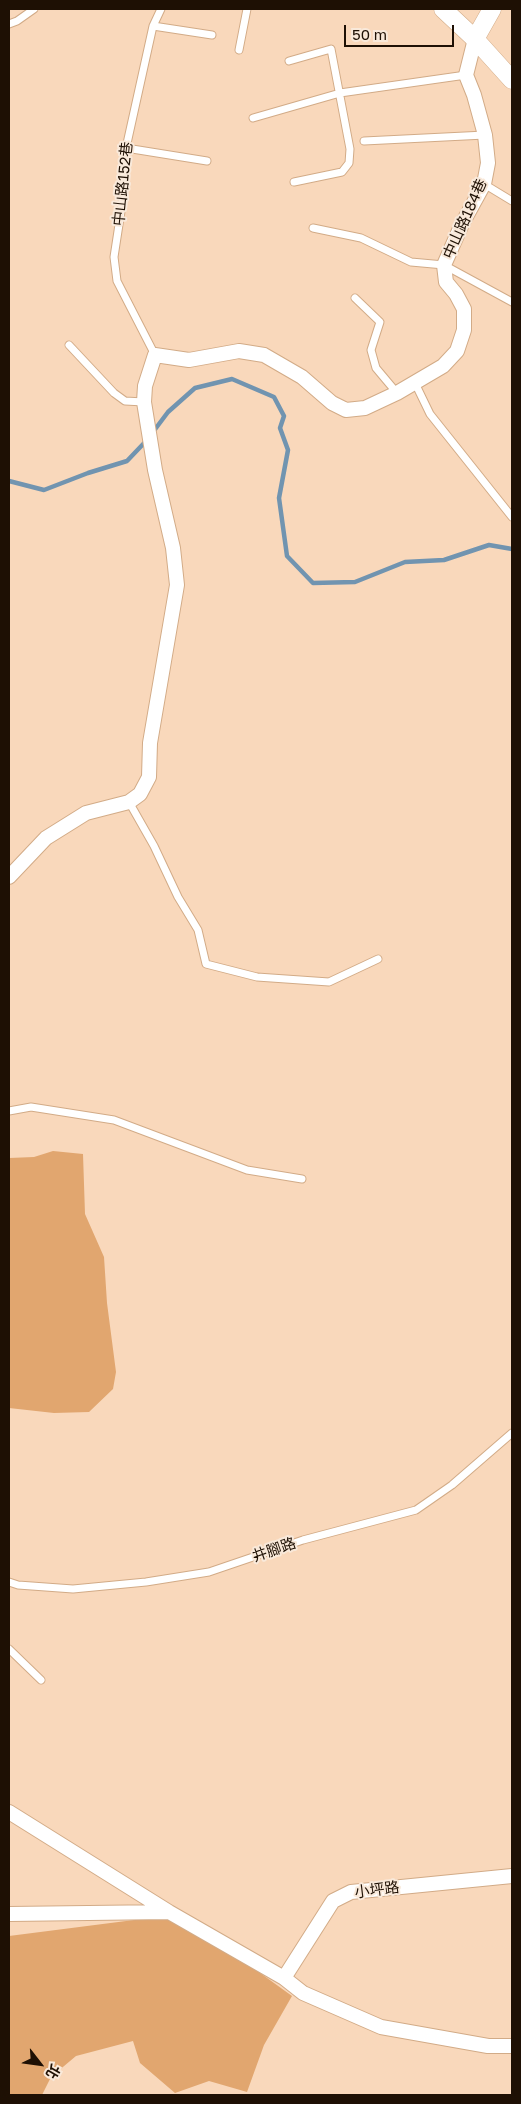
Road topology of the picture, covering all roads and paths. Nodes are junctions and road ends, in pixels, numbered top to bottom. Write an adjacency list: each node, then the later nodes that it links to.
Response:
1 (34, 9): 6 (lane)
2 (161, 9): 7 (lane, 中山路152巷)
3 (247, 9): 10 (lane)
4 (442, 9): 9 (street)
5 (492, 9): 9 (street)
6 (9, 24)
7 (154, 26): 8 (lane); 18 (lane, 中山路152巷)
8 (212, 35)
9 (475, 39): 12 (street); 13 (street)
10 (239, 50)
11 (289, 61): 14 (lane)
12 (466, 75): 14 (lane); 16 (street, 中山路184巷)
13 (512, 80)
14 (340, 93): 15 (lane); 20 (lane)
15 (253, 118)
16 (485, 135): 17 (lane); 21 (street, 中山路184巷)
17 (364, 141)
18 (126, 148): 19 (lane); 28 (lane, 中山路152巷)
19 (207, 161)
20 (294, 182)
21 (484, 184): 22 (lane); 24 (street, 中山路184巷)
22 (512, 201)
23 (313, 228): 24 (lane)
24 (444, 264): 26 (lane); 29 (street, 中山路184巷)
25 (355, 298): 30 (lane)
26 (512, 302)
27 (69, 345): 31 (lane)
28 (155, 355): 30 (street, 中山路184巷); 31 (street)
29 (415, 383): 30 (street, 中山路184巷); 32 (lane)
30 (397, 393)
31 (144, 402): 33 (street)
32 (512, 517)
33 (129, 802): 34 (street); 35 (lane)
34 (9, 877)
35 (378, 959)
36 (9, 1111): 37 (lane)
37 (302, 1180)
38 (512, 1433): 39 (lane, 井腳路)
39 (9, 1582)
40 (9, 1648): 41 (lane)
41 (40, 1680)
42 (9, 1812): 44 (street)
43 (512, 1876): 46 (street, 小坪路)
44 (169, 1912): 45 (street); 46 (street)
45 (9, 1914)
46 (284, 1978): 47 (street)
47 (512, 2046)

